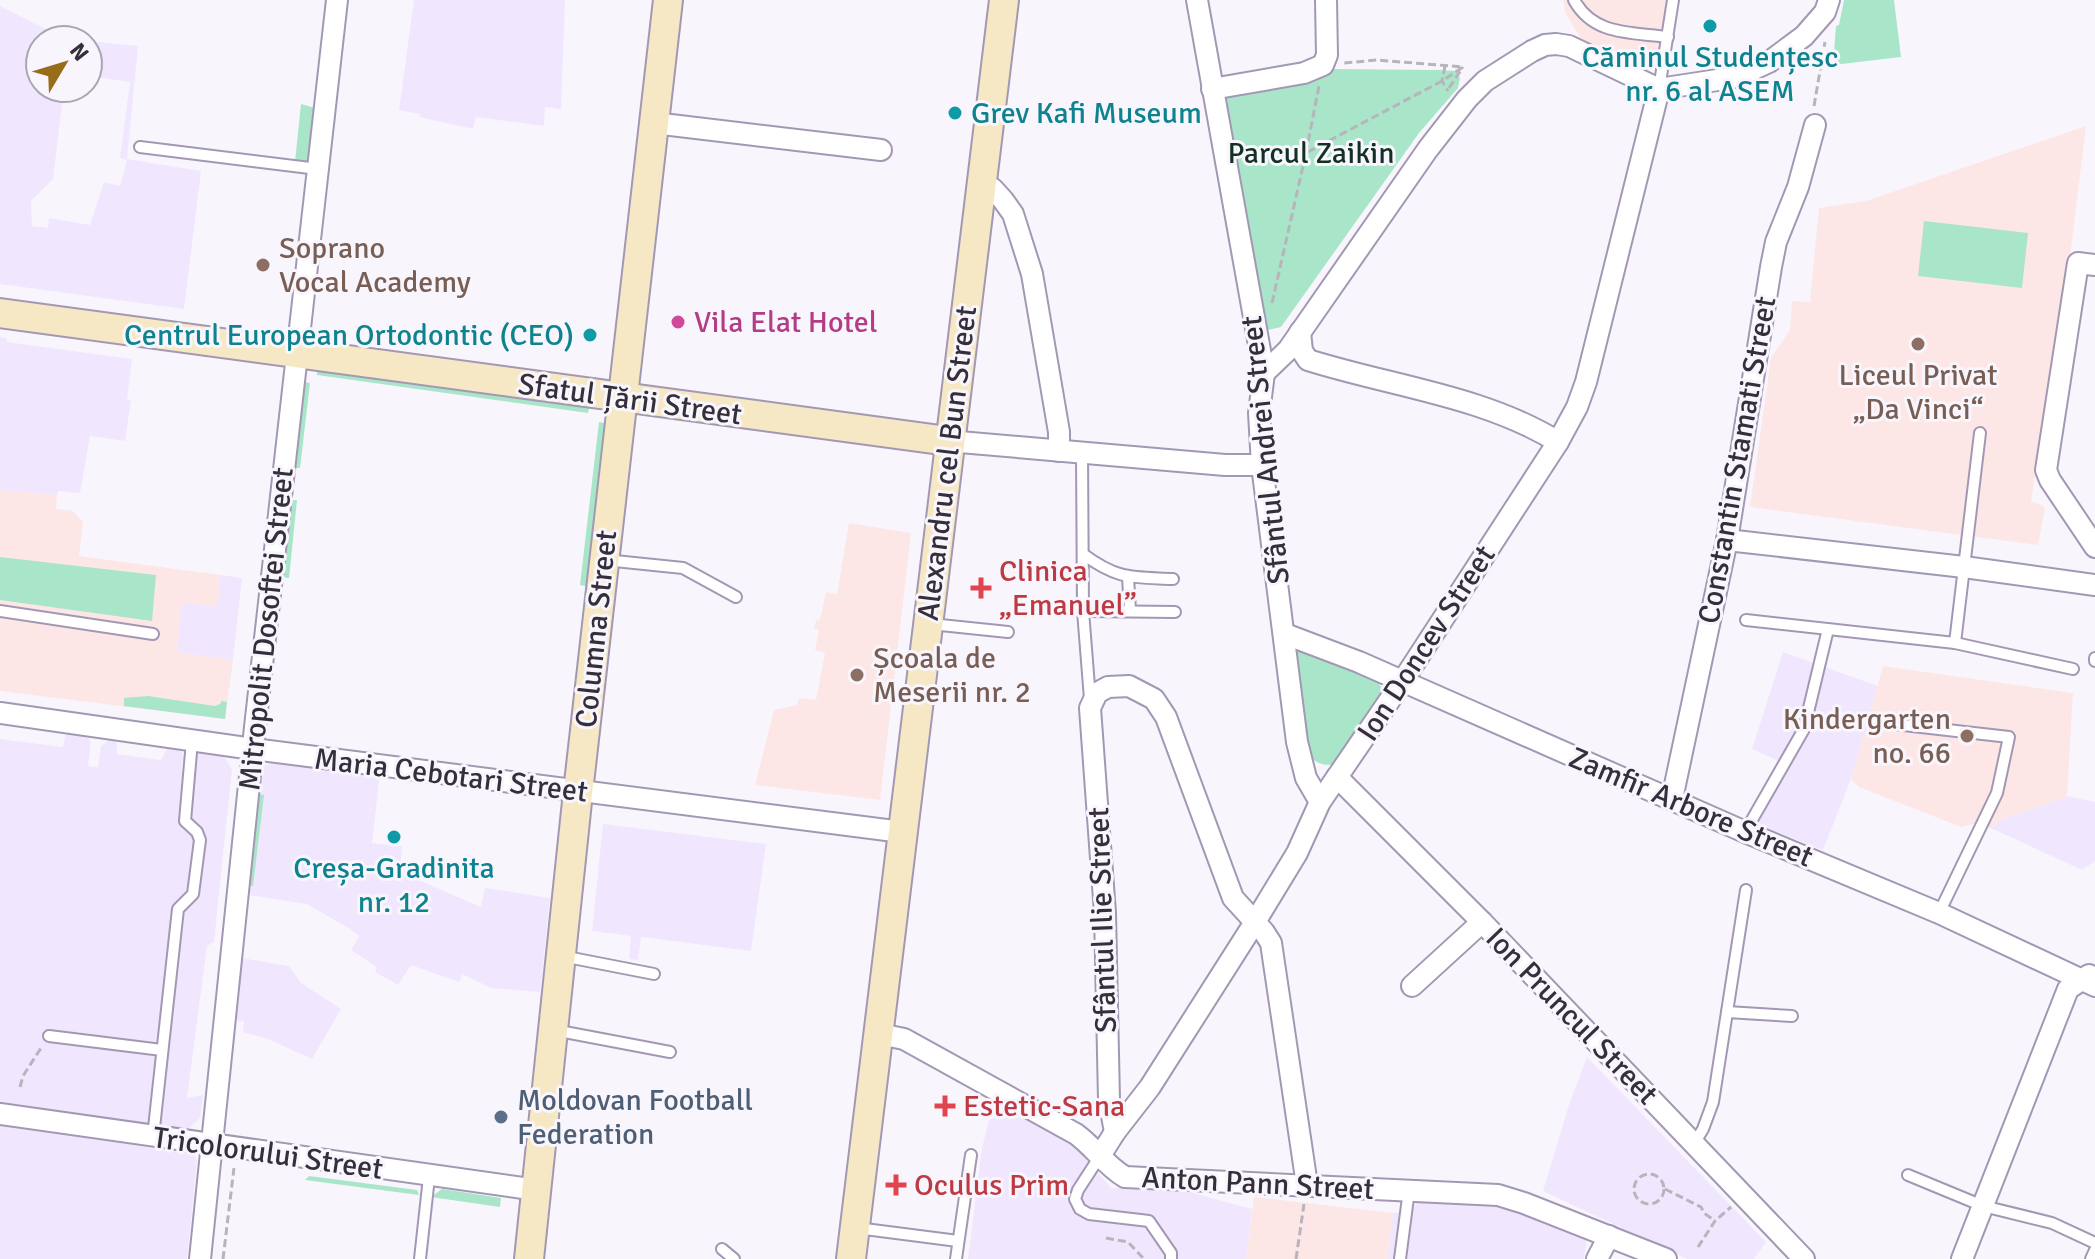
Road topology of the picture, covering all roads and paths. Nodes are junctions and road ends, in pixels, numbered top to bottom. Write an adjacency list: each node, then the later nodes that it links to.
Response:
1 (337, 0): 22 (street, Mitropolit Dosoftei Street)
2 (668, 0): 18 (main road, Columna Street)
3 (1004, 0): 23 (main road, Alexandru cel Bun Street)
4 (1197, 0): 14 (street, Sfântul Andrei Street)
5 (1326, 0): 11 (street)
6 (1574, 0): 9 (lane)
7 (1673, 0): 9 (lane)
8 (1829, 0): 15 (street)
9 (1668, 37): 15 (lane)
10 (1824, 44): 17 (path)
11 (1323, 65): 12 (path); 14 (street); 21 (path)
12 (1445, 66): 13 (path); 13 (path)
13 (1442, 81): 16 (path); 21 (path)
14 (1212, 89): 30 (street, Sfântul Andrei Street)
15 (1659, 89): 28 (street); 34 (street, Ion Doncev Street)
16 (1448, 91)
17 (1815, 116): 38 (street, Constantin Stamati Street)
18 (654, 123): 20 (street); 31 (main road, Columna Street)
19 (140, 147): 22 (lane)
20 (881, 150)
21 (1306, 153): 25 (path)
22 (318, 169): 29 (street, Mitropolit Dosoftei Street)
23 (981, 183): 33 (main road, Alexandru cel Bun Street); 35 (street)
24 (2095, 265): 39 (street)
25 (1271, 306)
26 (0, 313): 27 (lane); 29 (main road, Sfatul Țării Street)
27 (0, 321)
28 (1300, 332): 30 (street); 34 (street)
29 (297, 353): 31 (main road, Sfatul Țării Street); 64 (street, Mitropolit Dosoftei Street)
30 (1264, 373): 37 (street, Sfântul Andrei Street)
31 (621, 399): 33 (main road, Sfatul Țării Street); 41 (main road, Columna Street)
32 (1980, 433): 42 (lane)
33 (948, 441): 35 (street, Sfatul Țării Street); 52 (main road, Alexandru cel Bun Street)
34 (1558, 442): 59 (street, Ion Doncev Street)
35 (1059, 451): 36 (street, Sfatul Țării Street)
36 (1082, 453): 37 (street, Sfatul Țării Street); 40 (lane)
37 (1262, 465): 56 (street, Sfântul Andrei Street)
38 (1727, 540): 42 (street); 67 (street, Constantin Stamati Street)
39 (2095, 547)
40 (1083, 554): 43 (lane); 48 (lane)
41 (603, 560): 46 (lane); 66 (main road, Columna Street)
42 (1964, 567): 45 (street); 57 (lane)
43 (1128, 577): 44 (lane); 49 (lane)
44 (1173, 579)
45 (2095, 585)
46 (736, 597)
47 (0, 611): 55 (lane)
48 (1083, 611): 49 (lane); 60 (lane)
49 (1130, 611): 50 (lane)
50 (1175, 612)
51 (1746, 620): 53 (lane)
52 (929, 624): 54 (lane); 69 (main road, Alexandru cel Bun Street)
53 (1828, 629): 57 (lane); 70 (lane)
54 (1008, 632)
55 (153, 634)
56 (1285, 634): 59 (street, Zamfir Arbore Street); 68 (street, Sfântul Andrei Street)
57 (1955, 643): 58 (lane)
58 (2073, 669)
59 (1402, 682): 65 (street, Ion Doncev Street); 67 (street, Zamfir Arbore Street)
60 (1090, 708): 73 (street); 88 (street, Sfântul Ilie Street)
61 (0, 713): 63 (street, Maria Cebotari Street)
62 (1886, 723): 72 (lane)
63 (192, 741): 64 (street, Maria Cebotari Street); 84 (lane)
64 (253, 749): 66 (street, Maria Cebotari Street); 91 (street, Mitropolit Dosoftei Street)
65 (1337, 777): 68 (street, Ion Doncev Street); 74 (street, Ion Pruncul Street)
66 (578, 792): 69 (street, Maria Cebotari Street); 75 (main road, Columna Street)
67 (1672, 799): 70 (street, Zamfir Arbore Street)
68 (1320, 802): 73 (street, Ion Doncev Street)
69 (902, 832): 82 (main road, Alexandru cel Bun Street)
70 (1745, 832): 72 (street, Zamfir Arbore Street)
71 (1746, 890): 79 (lane)
72 (1939, 913): 77 (street, Zamfir Arbore Street)
73 (1255, 922): 88 (street, Ion Doncev Street); 97 (street)
74 (1482, 922): 78 (street); 90 (street, Ion Pruncul Street)
75 (561, 956): 76 (lane); 81 (main road, Columna Street)
76 (654, 974)
77 (2090, 979): 102 (street)
78 (1412, 986)
79 (1727, 1012): 80 (lane); 90 (lane)
80 (1792, 1016)
81 (553, 1030): 85 (lane); 99 (main road, Columna Street)
82 (880, 1034): 93 (street, Anton Pann Street); 104 (main road, Alexandru cel Bun Street)
83 (49, 1036): 84 (lane); 86 (path)
84 (162, 1050): 89 (lane)
85 (670, 1052)
86 (20, 1087)
87 (0, 1114): 89 (street, Tricolorului Street)
88 (1115, 1132): 93 (street, Ion Doncev Street)
89 (153, 1137): 91 (street, Tricolorului Street)
90 (1694, 1144): 125 (street, Ion Pruncul Street)
91 (212, 1146): 96 (street, Tricolorului Street); 112 (street, Mitropolit Dosoftei Street)
92 (971, 1155): 107 (lane)
93 (1100, 1156): 97 (street, Anton Pann Street); 120 (lane)
94 (235, 1163): 113 (path)
95 (1908, 1175): 102 (lane)
96 (429, 1177): 99 (street, Tricolorului Street); 114 (lane)
97 (1307, 1185): 100 (street, Anton Pann Street); 121 (path)
98 (1664, 1188): 98 (path); 103 (path)
99 (537, 1190): 115 (main road, Columna Street)
100 (1409, 1190): 105 (street, Anton Pann Street); 122 (lane)
101 (1734, 1203): 103 (path)
102 (1983, 1206): 108 (lane); 126 (street)
103 (1715, 1221): 109 (path)
104 (856, 1227): 107 (lane); 117 (main road, Alexandru cel Bun Street)
105 (1609, 1236): 123 (street); 124 (street, Anton Pann Street)
106 (1106, 1238): 119 (path)
107 (958, 1241): 118 (lane)
108 (2095, 1243)
109 (1698, 1247)
110 (722, 1249): 116 (lane)
111 (2095, 1250): 127 (lane)
112 (200, 1259)
113 (223, 1259)
114 (420, 1259)
115 (529, 1259)
116 (734, 1259)
117 (851, 1259)
118 (956, 1259)
119 (1144, 1259)
120 (1171, 1259)
121 (1296, 1259)
122 (1400, 1259)
123 (1597, 1259)
124 (1666, 1259)
125 (1804, 1259)
126 (1962, 1259)
127 (2091, 1259)

